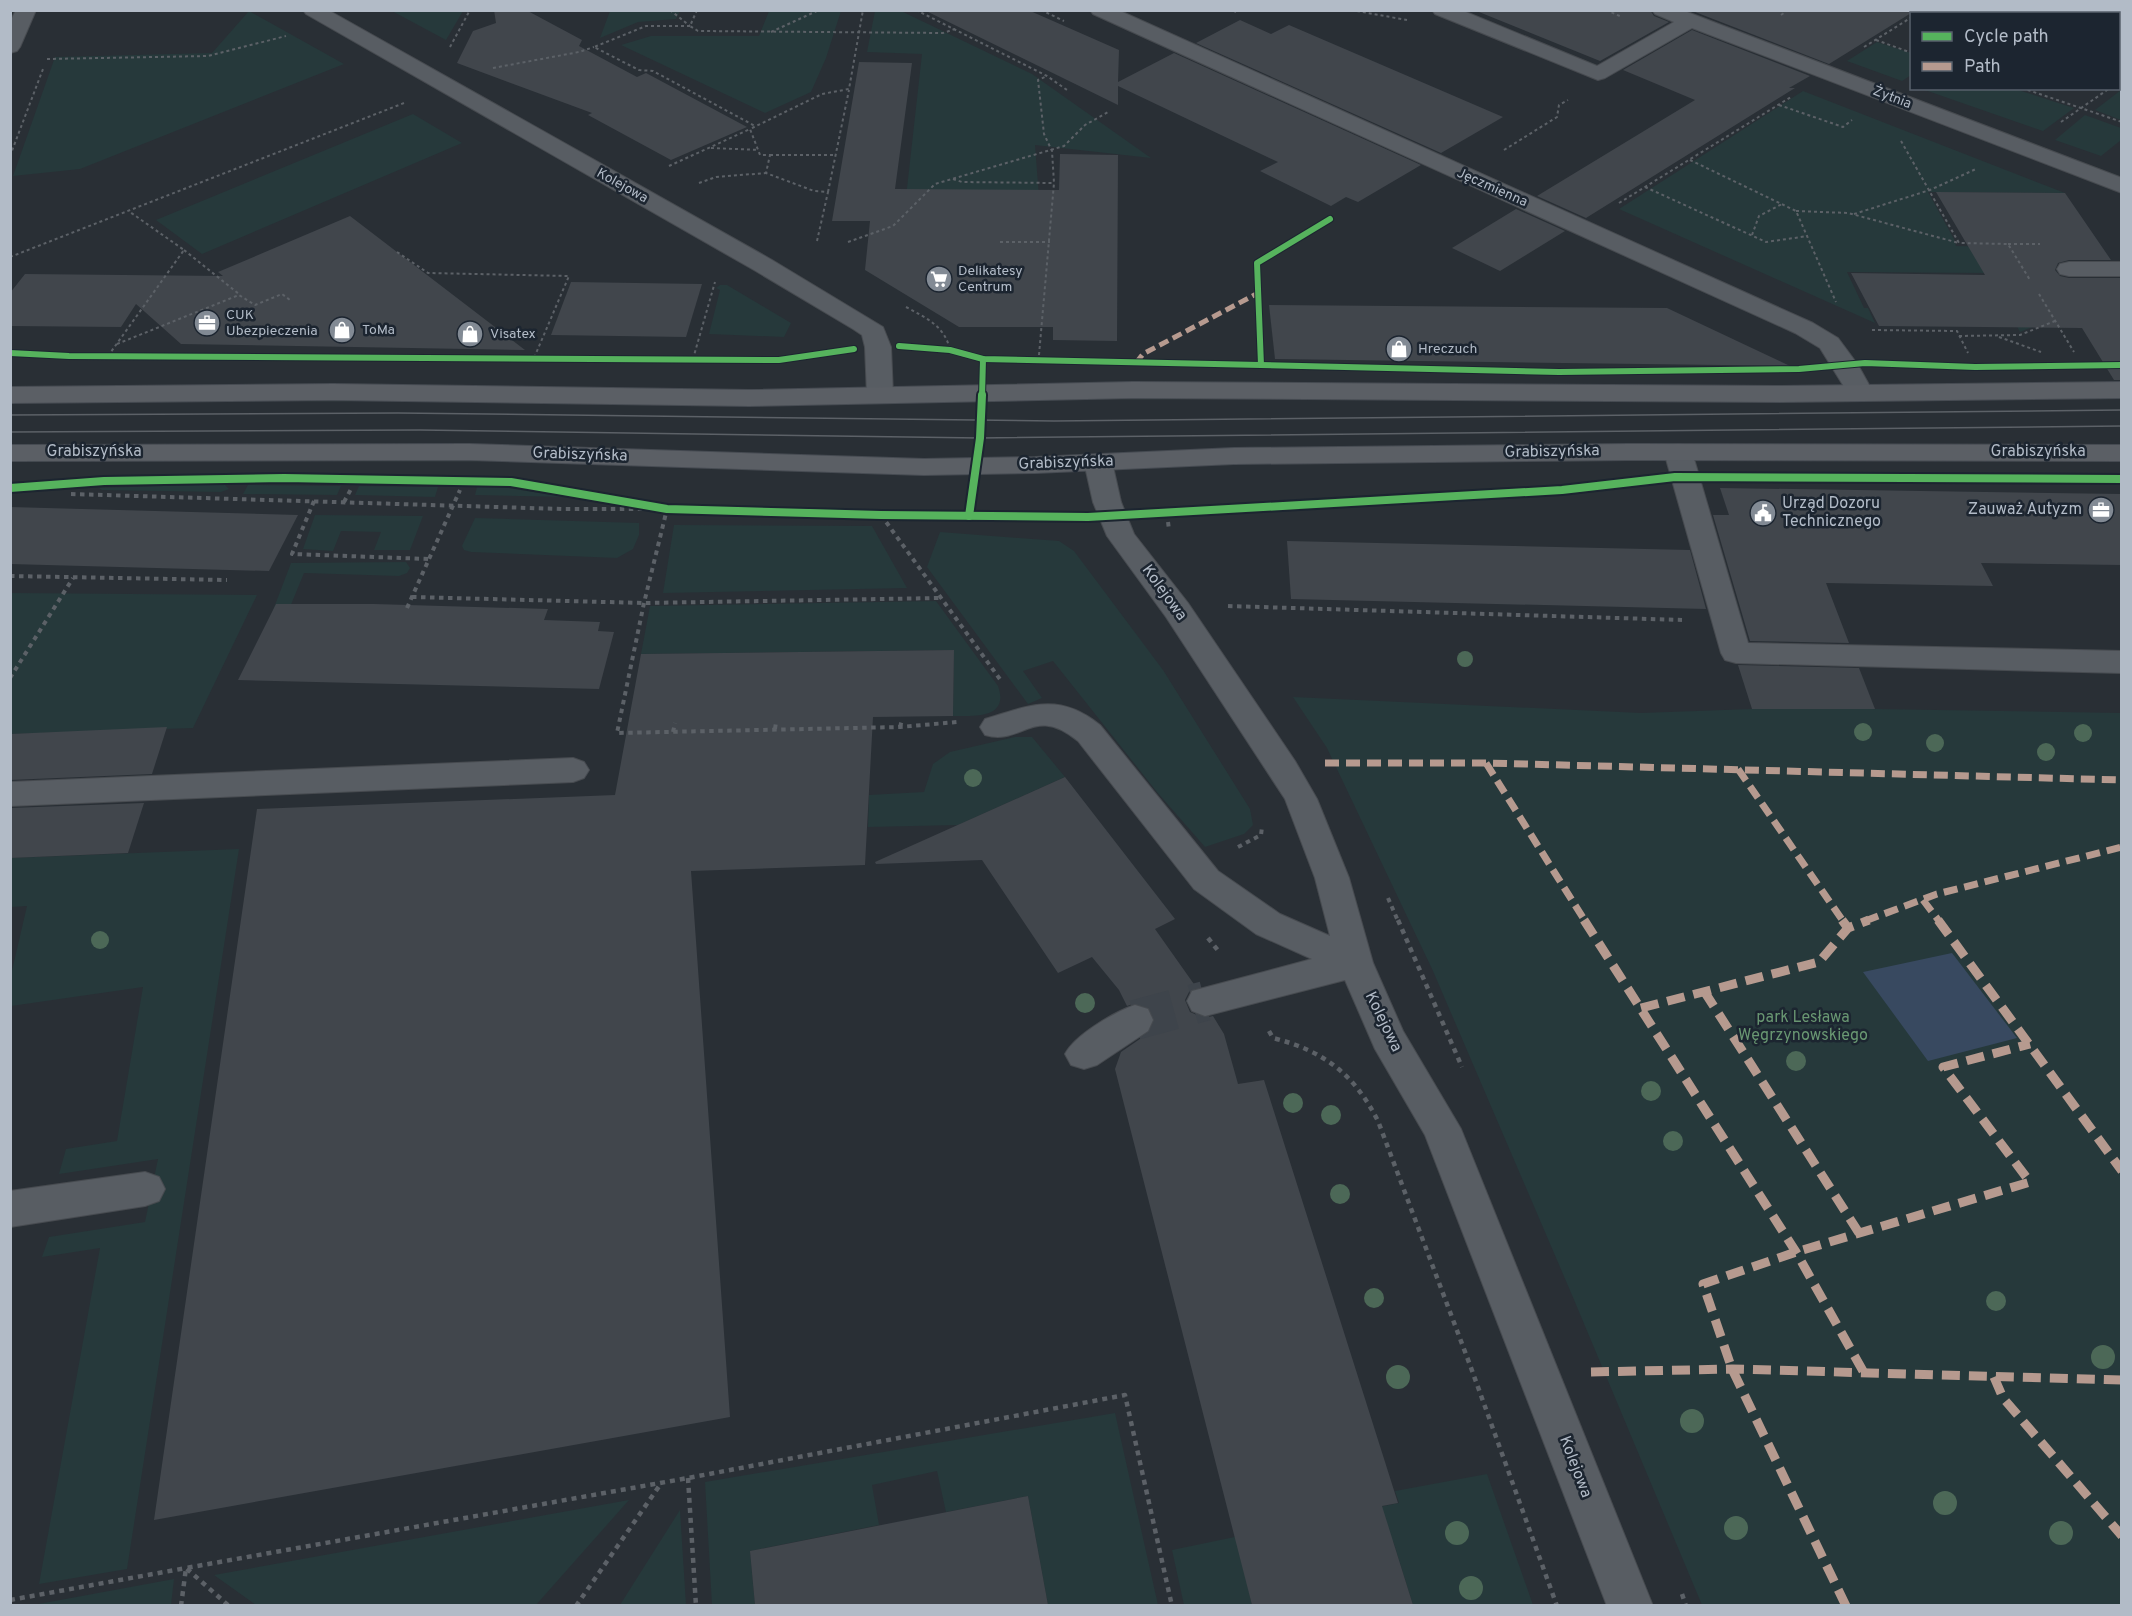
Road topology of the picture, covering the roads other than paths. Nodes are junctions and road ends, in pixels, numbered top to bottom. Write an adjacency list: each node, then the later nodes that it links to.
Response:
1 (26, 10): 7 (street)
2 (313, 10): 14 (street, Kolejowa)
3 (1100, 10): 12 (street, Jęczmienna)
4 (1442, 10): 6 (street)
5 (1662, 10): 6 (street, Żytnia)
6 (1690, 21): 8 (street, Żytnia)
7 (10, 47)
8 (2121, 186)
9 (2121, 269): 10 (street)
10 (2069, 270)
11 (2121, 390): 12 (main road)
12 (1860, 392): 14 (main road)
13 (10, 395): 14 (main road)
14 (880, 395)
15 (1678, 452): 17 (main road, Grabiszyńska); 18 (main road, Grabiszyńska); 19 (street)
16 (10, 453): 18 (main road, Grabiszyńska)
17 (2121, 453)
18 (1098, 462): 23 (street, Kolejowa)
19 (2121, 662)
20 (996, 727): 23 (street)
21 (573, 770): 22 (street)
22 (10, 794)
23 (1355, 963): 24 (street); 29 (street, Kolejowa)
24 (1205, 1001)
25 (1136, 1020): 26 (street)
26 (1084, 1054)
27 (145, 1189): 28 (street)
28 (10, 1209)
29 (1630, 1605)

